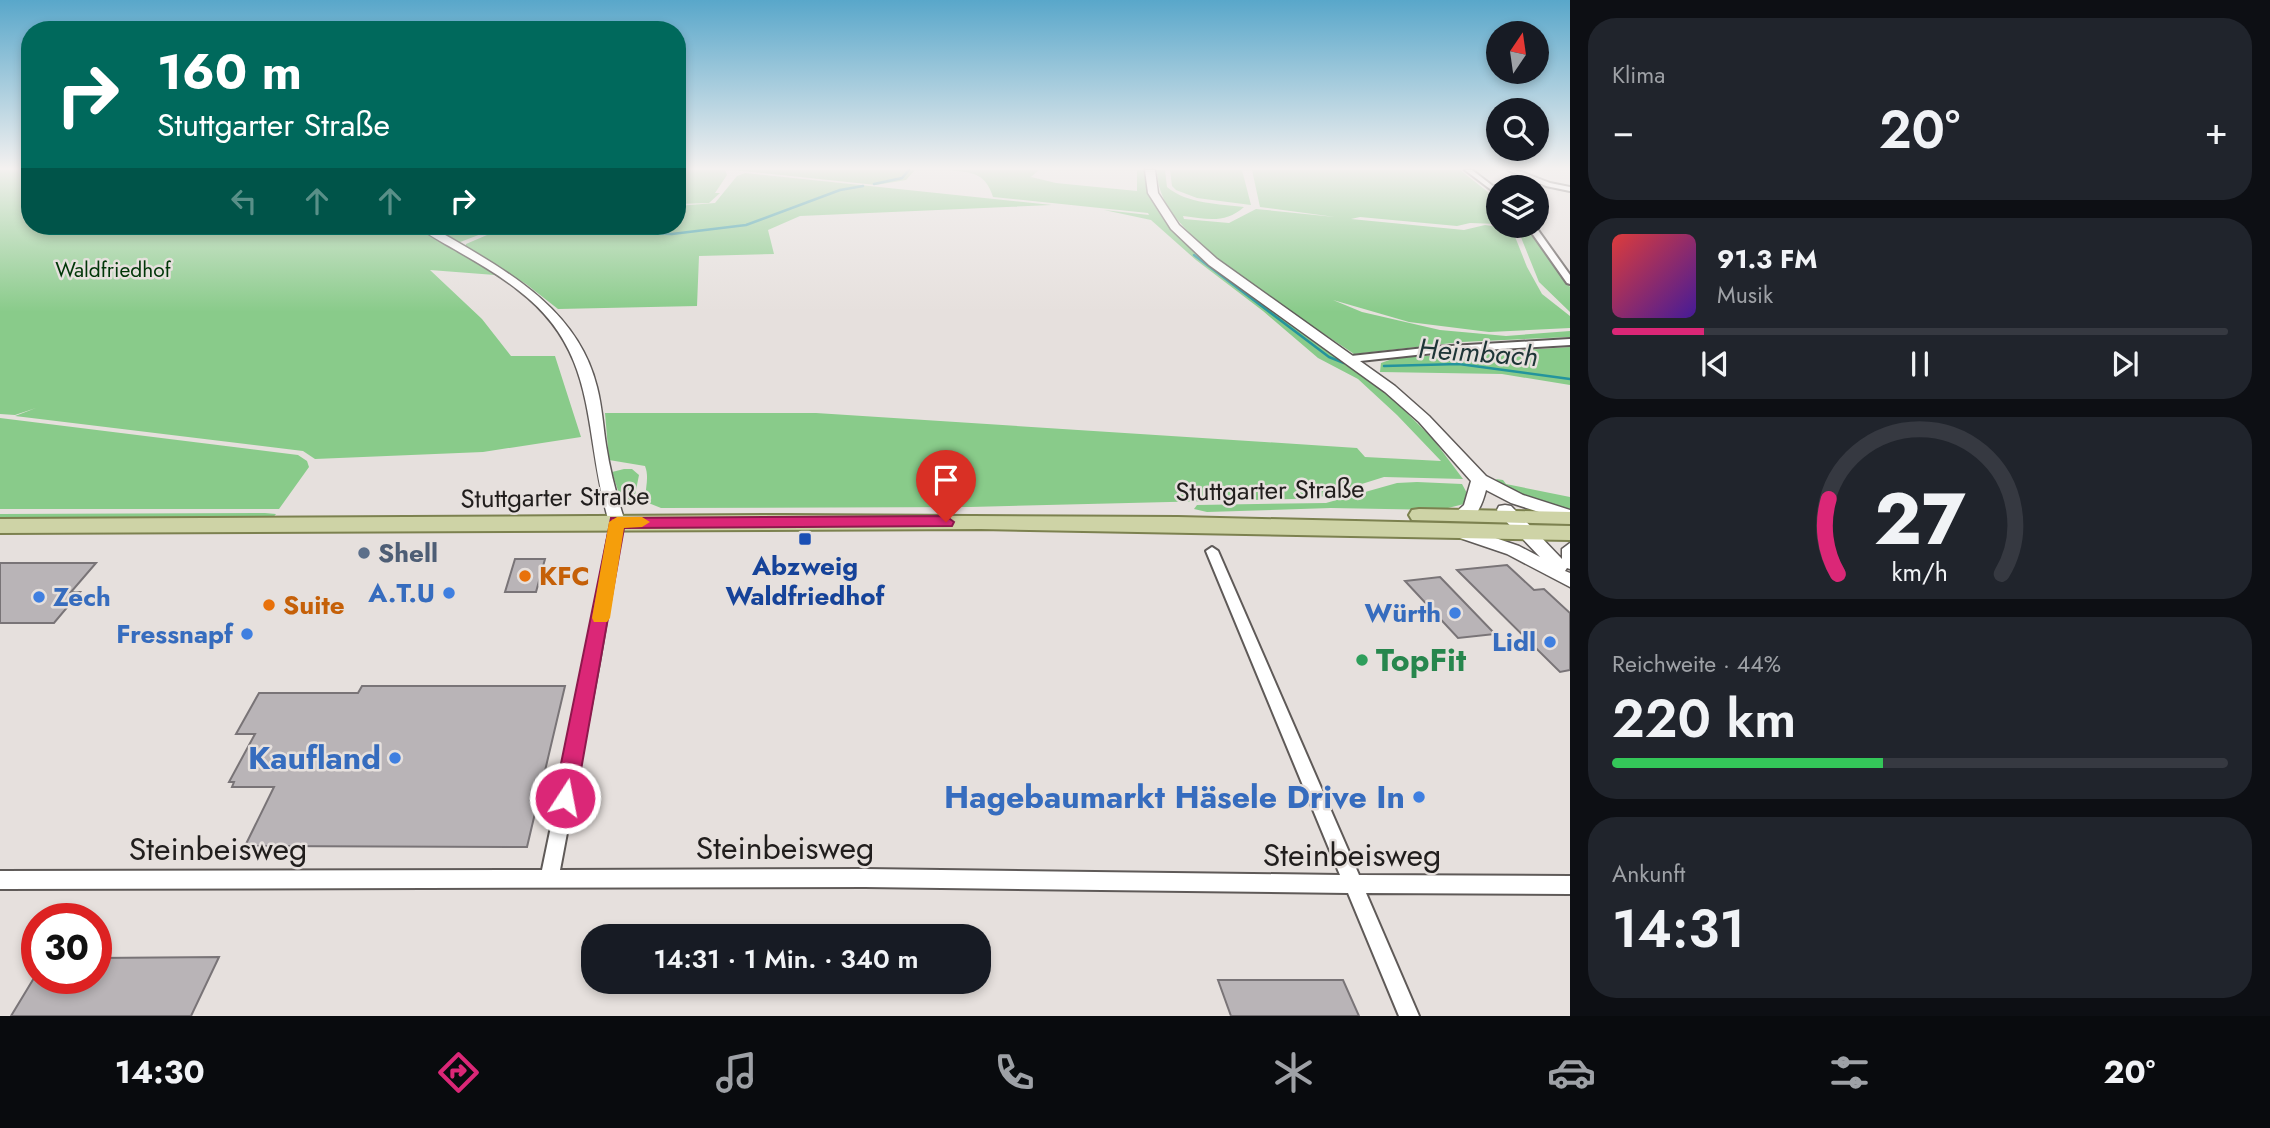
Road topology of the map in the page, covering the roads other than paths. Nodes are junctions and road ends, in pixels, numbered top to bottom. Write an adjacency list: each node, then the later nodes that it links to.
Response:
1 (1168, 217): 6 (main road)
2 (438, 235): 10 (street)
3 (1540, 238): 4 (street)
4 (1570, 281)
5 (1570, 342): 6 (street)
6 (1351, 359): 7 (main road)
7 (1483, 483): 8 (main road); 9 (main road); 11 (main road)
8 (1570, 517): 9 (main road, Stuttgarter Straße)
9 (1514, 519): 11 (main road, Stuttgarter Straße); 13 (main road, Stuttgarter Straße); 17 (street)
10 (617, 522): 11 (main road, Stuttgarter Straße); 12 (main road, Stuttgarter Straße); 18 (street)
11 (1456, 523): 17 (street)
12 (0, 526)
13 (1570, 533)
14 (1570, 549): 16 (street)
15 (1212, 551): 20 (street)
16 (1570, 563)
17 (1570, 580)
18 (549, 879): 19 (street, Steinbeisweg); 20 (street, Steinbeisweg)
19 (0, 880)
20 (1355, 885): 21 (street, Steinbeisweg); 22 (street)
21 (1570, 885)
22 (1409, 1016)

